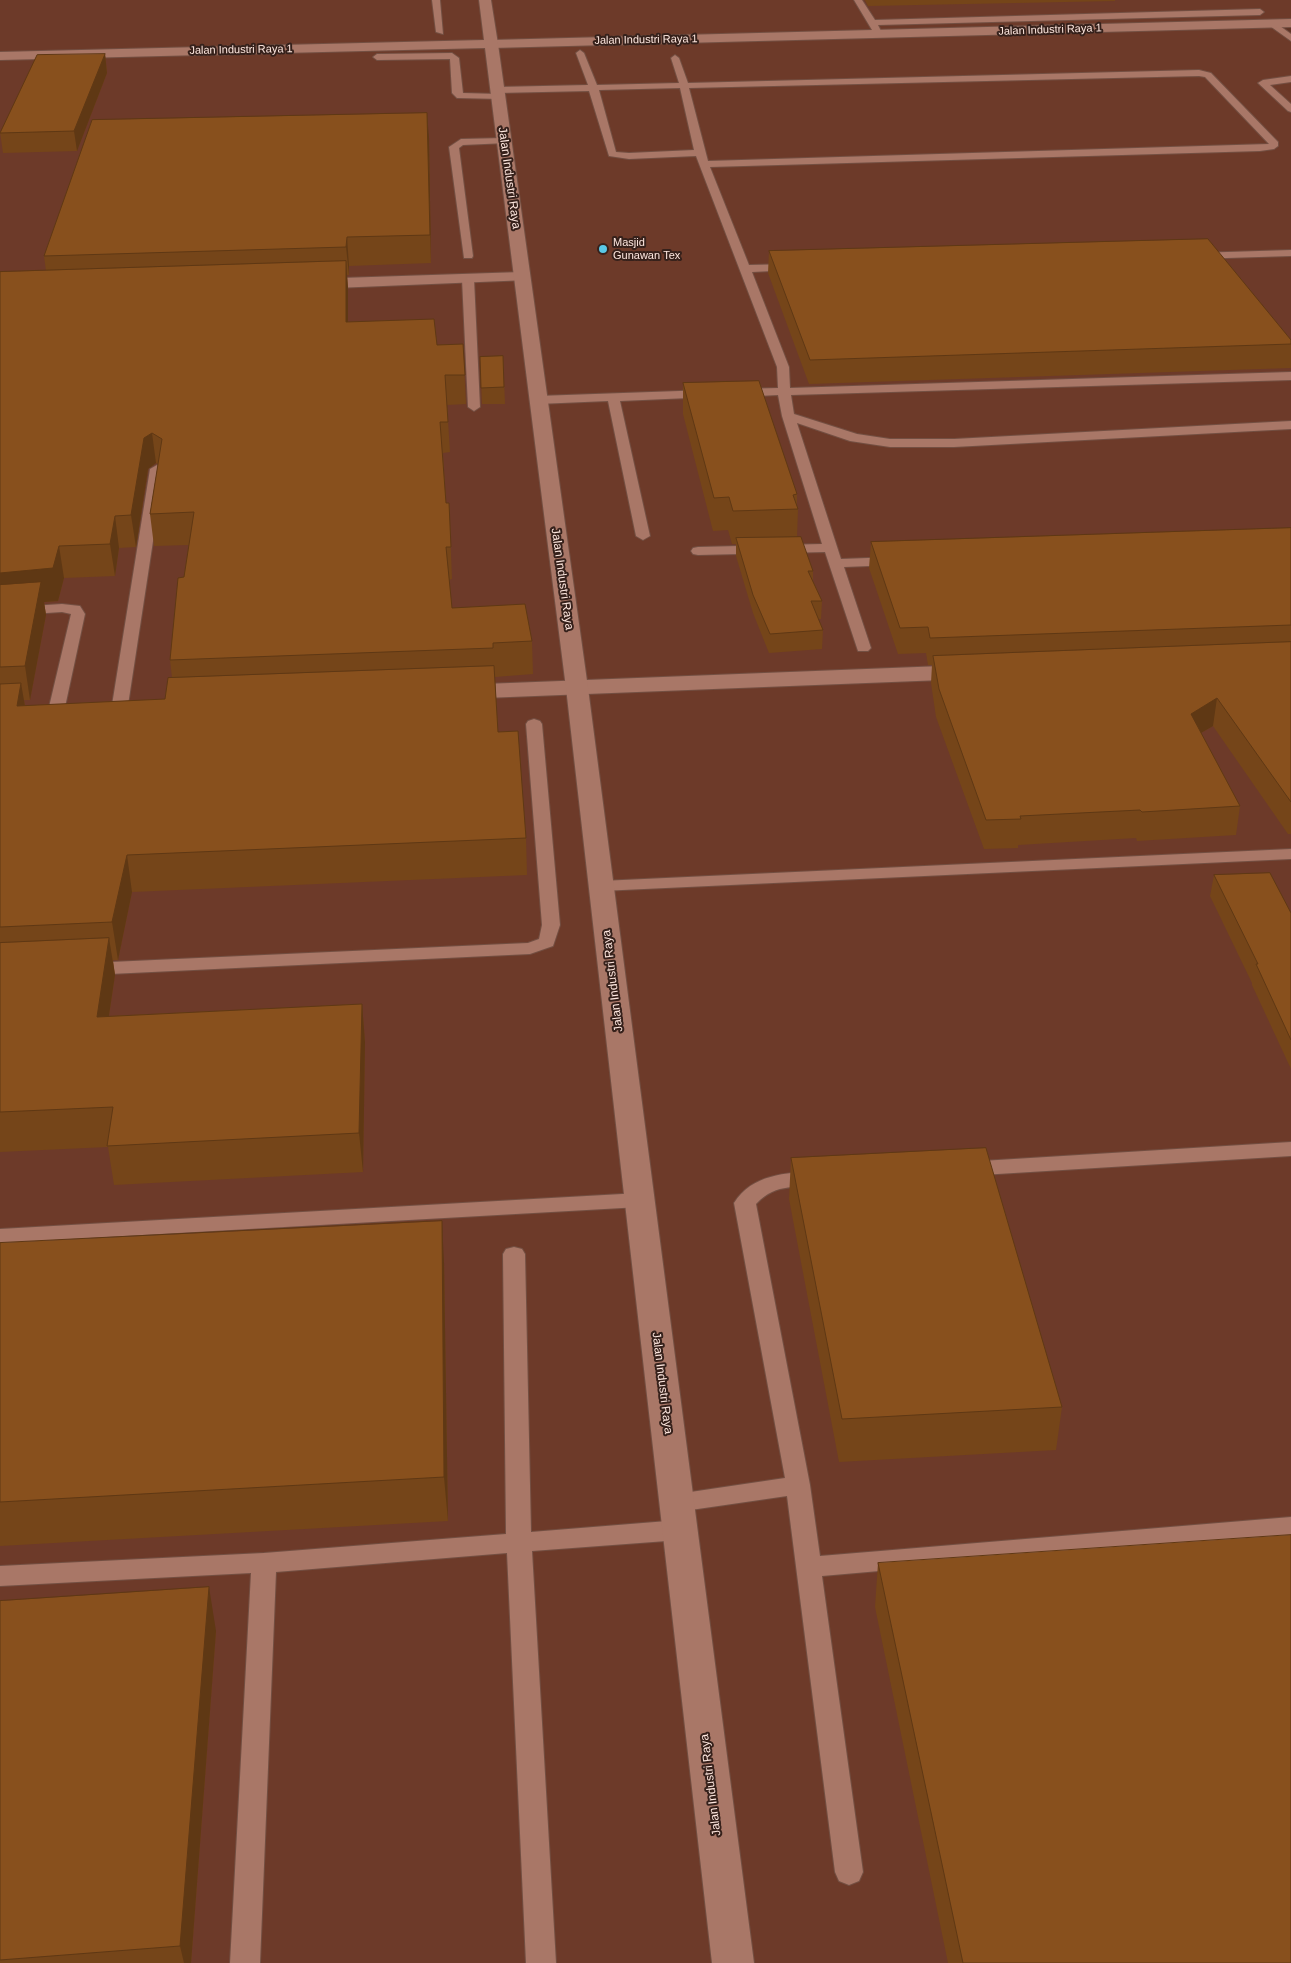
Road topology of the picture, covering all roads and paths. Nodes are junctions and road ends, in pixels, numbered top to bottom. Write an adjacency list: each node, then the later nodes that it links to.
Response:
1 (436, 0): 8 (lane)
2 (485, 0): 11 (street, Jalan Industri Raya)
3 (858, 0): 5 (lane)
4 (1260, 12): 5 (lane)
5 (871, 23): 9 (lane)
6 (1291, 23): 7 (street, Jalan Industri Raya 1)
7 (1273, 24): 9 (street, Jalan Industri Raya 1); 10 (lane)
8 (440, 32)
9 (879, 35): 11 (street, Jalan Industri Raya 1)
10 (1291, 38)
11 (492, 44): 13 (street, Jalan Industri Raya 1); 19 (street, Jalan Industri Raya)
12 (580, 53): 18 (lane)
13 (0, 56)
14 (377, 57): 19 (lane)
15 (676, 58): 17 (lane)
16 (1291, 79): 20 (lane)
17 (684, 85): 18 (lane); 22 (lane); 23 (lane)
18 (593, 87): 19 (lane); 22 (lane)
19 (497, 93): 21 (street, Jalan Industri Raya)
20 (1291, 109)
21 (504, 141): 25 (lane); 29 (street, Jalan Industri Raya)
22 (700, 152): 23 (lane)
23 (706, 164): 28 (lane)
24 (1291, 253): 26 (lane)
25 (468, 256)
26 (1182, 256)
27 (804, 267): 28 (lane)
28 (744, 268): 33 (lane)
29 (522, 278): 30 (street); 35 (street, Jalan Industri Raya)
30 (468, 279): 31 (street); 36 (lane)
31 (300, 284)
32 (1291, 376): 33 (lane)
33 (784, 391): 34 (lane); 37 (lane)
34 (612, 397): 35 (lane); 40 (lane)
35 (538, 400): 48 (street, Jalan Industri Raya)
36 (474, 407)
37 (788, 416): 38 (lane); 41 (lane)
38 (1291, 425)
39 (157, 469): 50 (lane)
40 (643, 536)
41 (831, 548): 42 (lane); 44 (lane)
42 (698, 551)
43 (905, 561): 44 (lane)
44 (836, 563): 46 (lane)
45 (0, 612): 51 (lane)
46 (863, 648)
47 (994, 672): 48 (street)
48 (577, 688): 49 (street); 54 (street, Jalan Industri Raya)
49 (438, 693)
50 (120, 705)
51 (57, 707)
52 (534, 724): 55 (lane)
53 (1291, 854): 54 (lane)
54 (601, 886): 59 (street, Jalan Industri Raya)
55 (69, 970)
56 (1291, 1149): 57 (lane)
57 (947, 1170)
58 (839, 1177): 62 (lane)
59 (640, 1200): 60 (lane); 63 (street, Jalan Industri Raya)
60 (0, 1236)
61 (514, 1254): 66 (lane)
62 (798, 1485): 63 (lane); 68 (lane)
63 (677, 1503): 65 (street, Jalan Industri Raya)
64 (1291, 1526): 68 (lane)
65 (680, 1530): 66 (lane); 73 (street, Jalan Industri Raya)
66 (520, 1544): 67 (lane); 72 (lane)
67 (264, 1563): 69 (lane); 71 (lane)
68 (808, 1567): 70 (lane)
69 (0, 1576)
70 (849, 1872)
71 (245, 1963)
72 (541, 1963)
73 (733, 1963)

